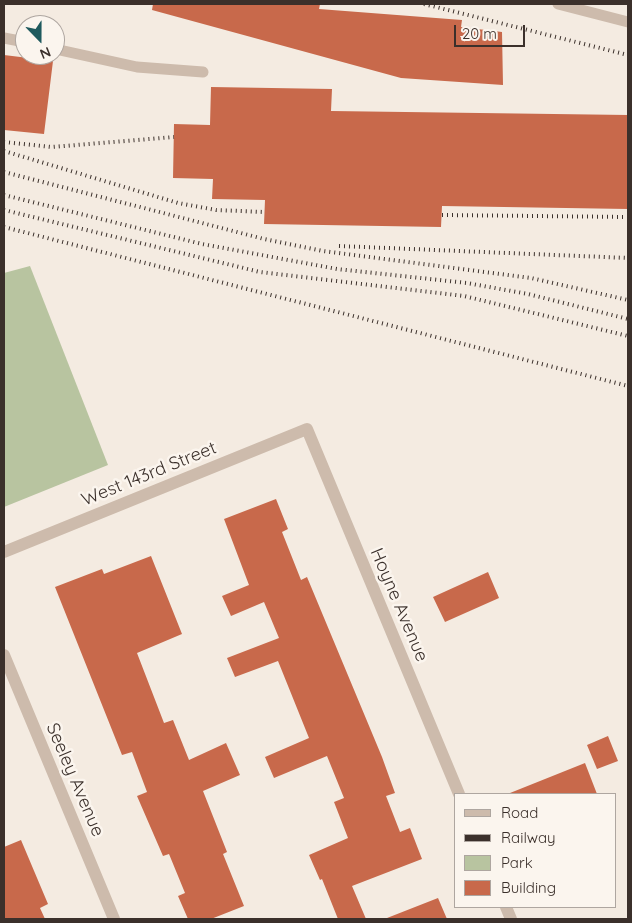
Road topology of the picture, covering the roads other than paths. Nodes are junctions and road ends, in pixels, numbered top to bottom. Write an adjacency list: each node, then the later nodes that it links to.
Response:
1 (558, 4): 2 (lane)
2 (628, 22)
3 (65, 51): 4 (lane)
4 (203, 72)
5 (307, 429): 6 (street, West 143rd Street); 8 (street, Hoyne Avenue)
6 (4, 552)
7 (4, 655): 9 (street, Seeley Avenue)
8 (459, 793)
9 (114, 919)

